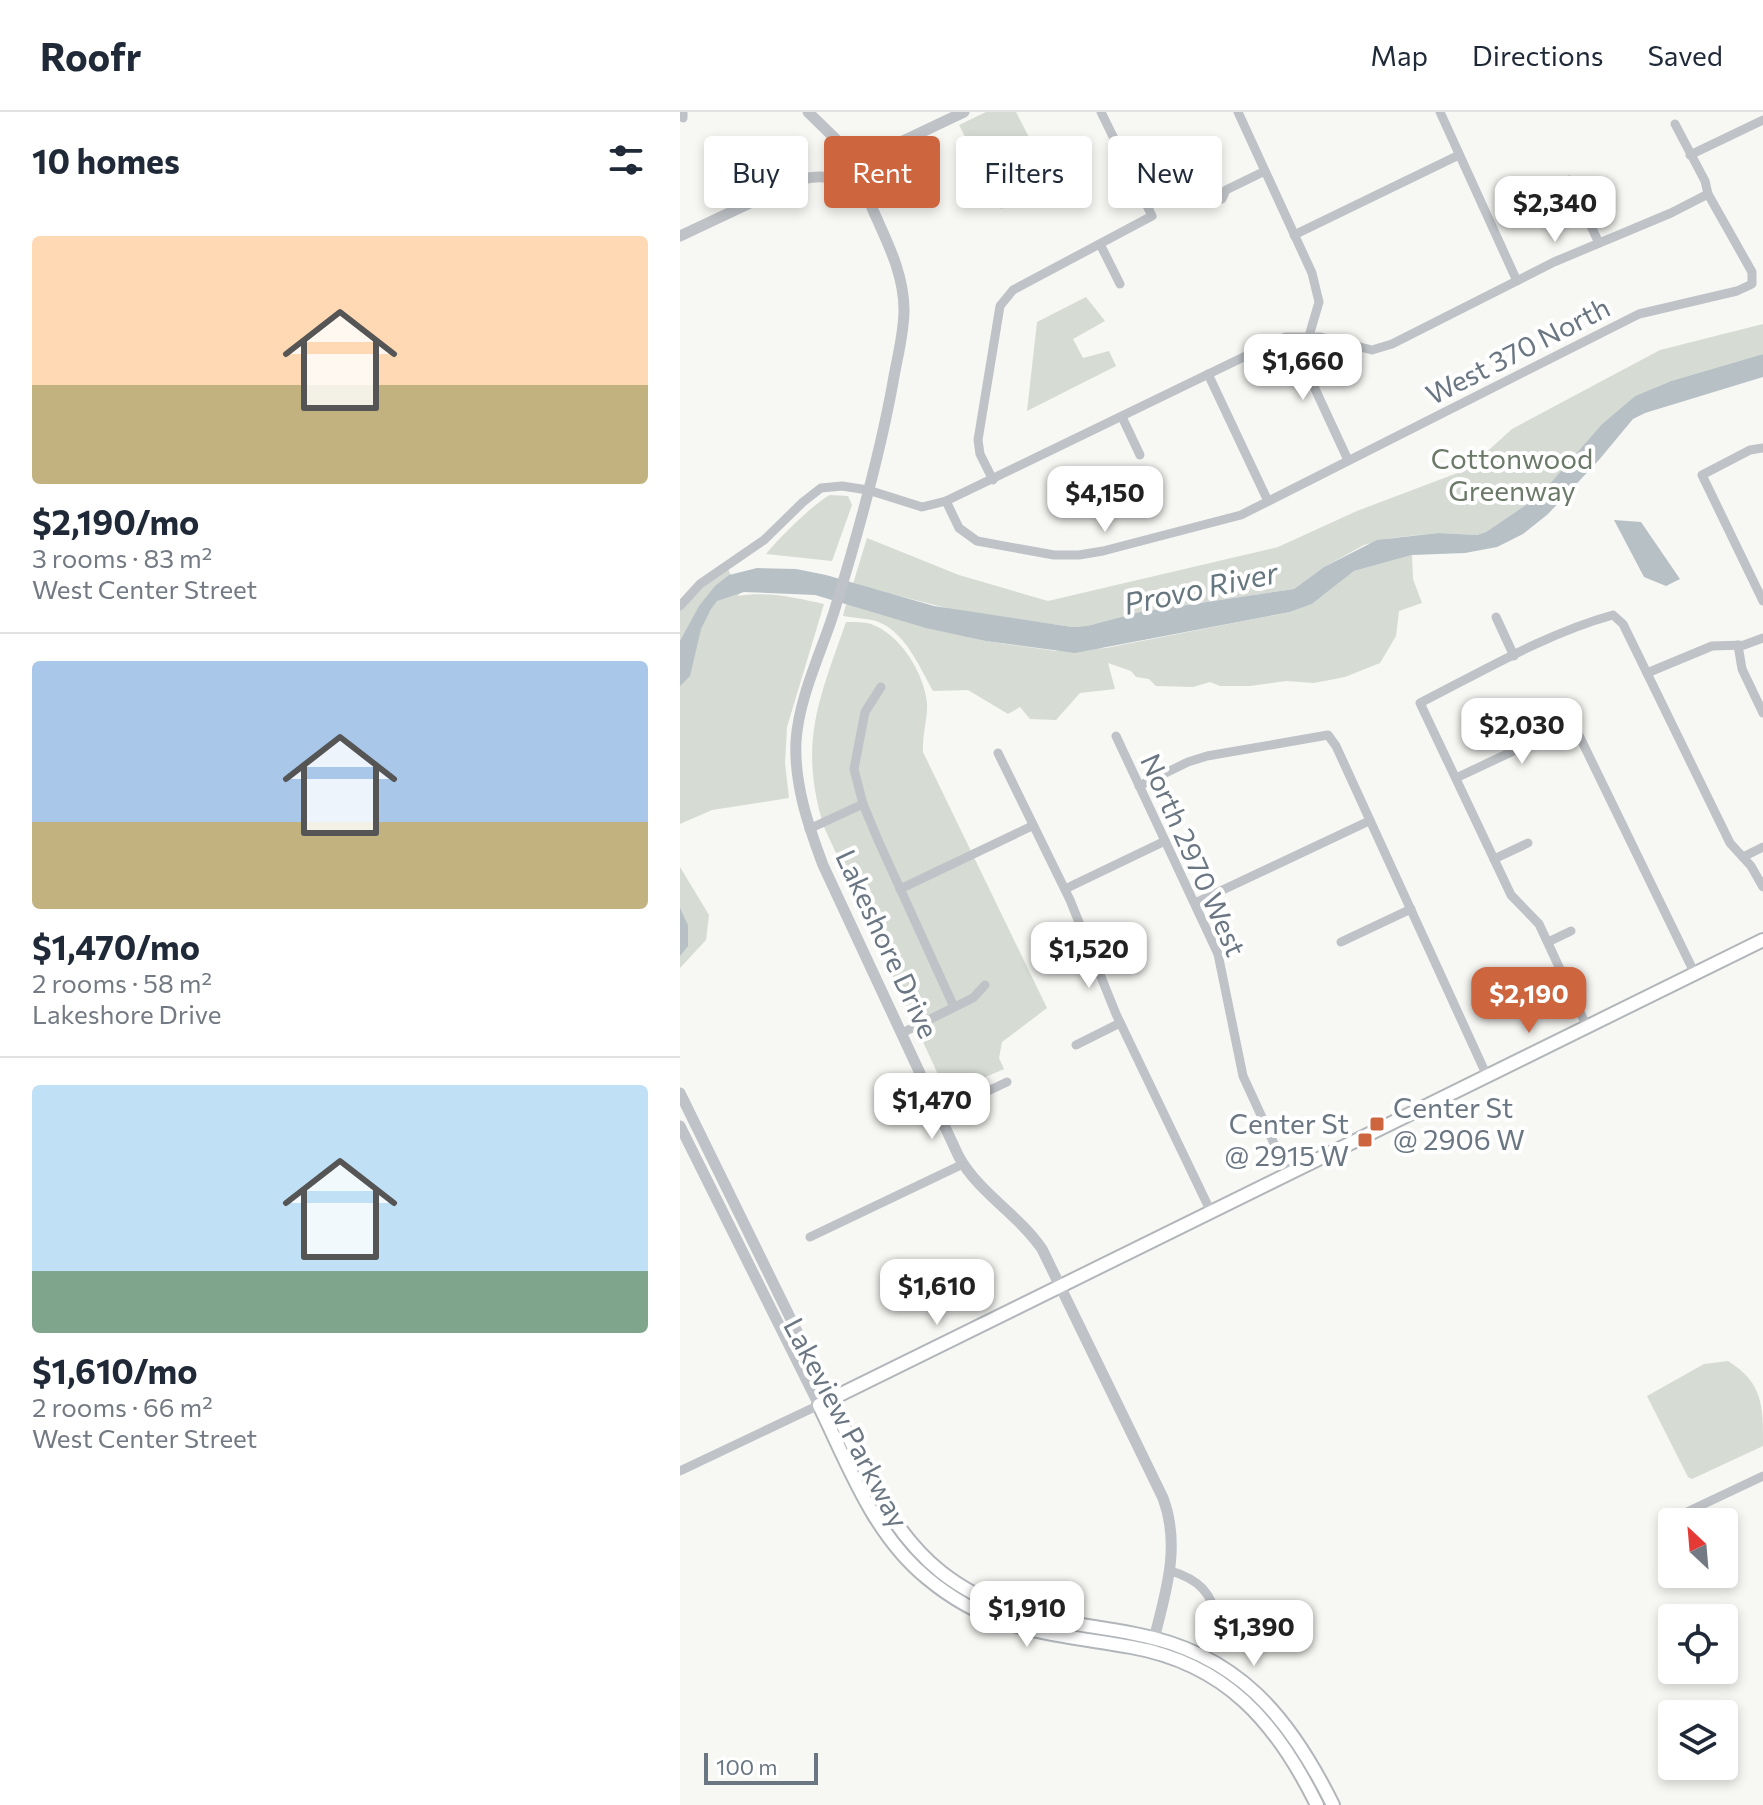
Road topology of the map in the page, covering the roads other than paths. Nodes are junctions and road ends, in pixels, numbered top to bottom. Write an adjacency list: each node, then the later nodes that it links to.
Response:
1 (808, 112): 9 (street)
2 (964, 112): 12 (street)
3 (1101, 112): 26 (street)
4 (1238, 112): 16 (street)
5 (1440, 112): 13 (street)
6 (1755, 112): 7 (street)
7 (1762, 121): 14 (street)
8 (1675, 124): 14 (street)
9 (827, 133): 10 (street); 11 (street)
10 (828, 136)
11 (832, 136)
12 (914, 136)
13 (1459, 155): 23 (street); 27 (street)
14 (1690, 155): 20 (street)
15 (824, 170): 17 (street)
16 (1265, 171): 21 (street); 23 (street)
17 (816, 176): 18 (street); 24 (street)
18 (824, 178)
19 (1569, 180): 25 (street)
20 (1708, 194): 25 (street); 34 (street, West 370 North)
21 (1222, 199)
22 (870, 208): 36 (street, Lakeshore Drive)
23 (1294, 235): 29 (street)
24 (680, 236)
25 (1599, 243): 27 (street)
26 (1100, 244): 28 (street); 35 (street)
27 (1517, 281): 29 (street)
28 (1120, 284)
29 (1309, 336): 30 (street); 34 (street)
30 (1208, 374): 31 (street); 38 (street)
31 (1122, 417): 33 (street); 35 (street)
32 (1763, 448): 39 (street)
33 (1140, 455)
34 (1348, 460): 38 (street, West 370 North)
35 (993, 480): 37 (street)
36 (868, 490): 37 (street); 40 (street); 55 (street, Lakeshore Drive)
37 (946, 501): 38 (street, West 370 North)
38 (1268, 501)
39 (1763, 601)
40 (680, 606)
41 (1496, 617): 44 (street)
42 (1763, 638): 43 (street)
43 (1738, 645): 45 (street); 47 (street)
44 (1514, 656): 45 (street); 50 (street)
45 (1647, 673): 59 (street)
46 (881, 687): 52 (street)
47 (1763, 713)
48 (1116, 736): 51 (street, North 2970 West)
49 (998, 753): 54 (street)
50 (1456, 778): 60 (street); 70 (street)
51 (1139, 786): 53 (street); 56 (street, North 2970 West)
52 (863, 804): 55 (street); 62 (street)
53 (1369, 821): 64 (street); 65 (street)
54 (1032, 826): 62 (street); 63 (street)
55 (809, 829): 75 (street, Lakeshore Drive)
56 (1165, 841): 63 (street); 64 (street, North 2970 West)
57 (1528, 843): 60 (street)
58 (1763, 847): 59 (street)
59 (1743, 857): 61 (street)
60 (1494, 859): 69 (street)
61 (1763, 887)
62 (900, 889): 72 (street)
63 (1065, 889): 73 (street)
64 (1195, 903): 83 (street, North 2970 West)
65 (1411, 909): 68 (street); 77 (street)
66 (1571, 931): 69 (street)
67 (1763, 940): 70 (main road)
68 (1341, 942)
69 (1548, 942): 74 (street)
70 (1695, 974): 74 (main road)
71 (985, 985): 72 (street)
72 (954, 1007): 75 (street)
73 (1120, 1023): 76 (street); 84 (street)
74 (1587, 1027): 77 (main road)
75 (902, 1033): 80 (street, Lakeshore Drive)
76 (1076, 1045)
77 (1487, 1076): 83 (main road)
78 (1007, 1082): 80 (street)
79 (680, 1093): 87 (street, Lakeview Parkway)
80 (939, 1114): 82 (street, Lakeshore Drive)
81 (680, 1126): 87 (street, Lakeview Parkway)
82 (963, 1164): 85 (street); 86 (street, Lakeshore Drive)
83 (1288, 1174): 84 (main road)
84 (1211, 1212): 86 (main road)
85 (810, 1237)
86 (1060, 1286): 87 (main road); 91 (street, Lakeshore Drive)
87 (825, 1402): 88 (street); 93 (main road, Lakeview Parkway); 94 (main road, Lakeview Parkway)
88 (680, 1471)
89 (1763, 1476): 90 (street)
90 (1695, 1508)
91 (1171, 1571): 92 (street); 93 (street, Lakeshore Drive)
92 (1217, 1622)
93 (1154, 1638): 94 (street, Lakeshore Drive); 96 (main road, Lakeview Parkway)
94 (1150, 1652): 95 (main road, Lakeview Parkway)
95 (1317, 1805)
96 (1333, 1805)

